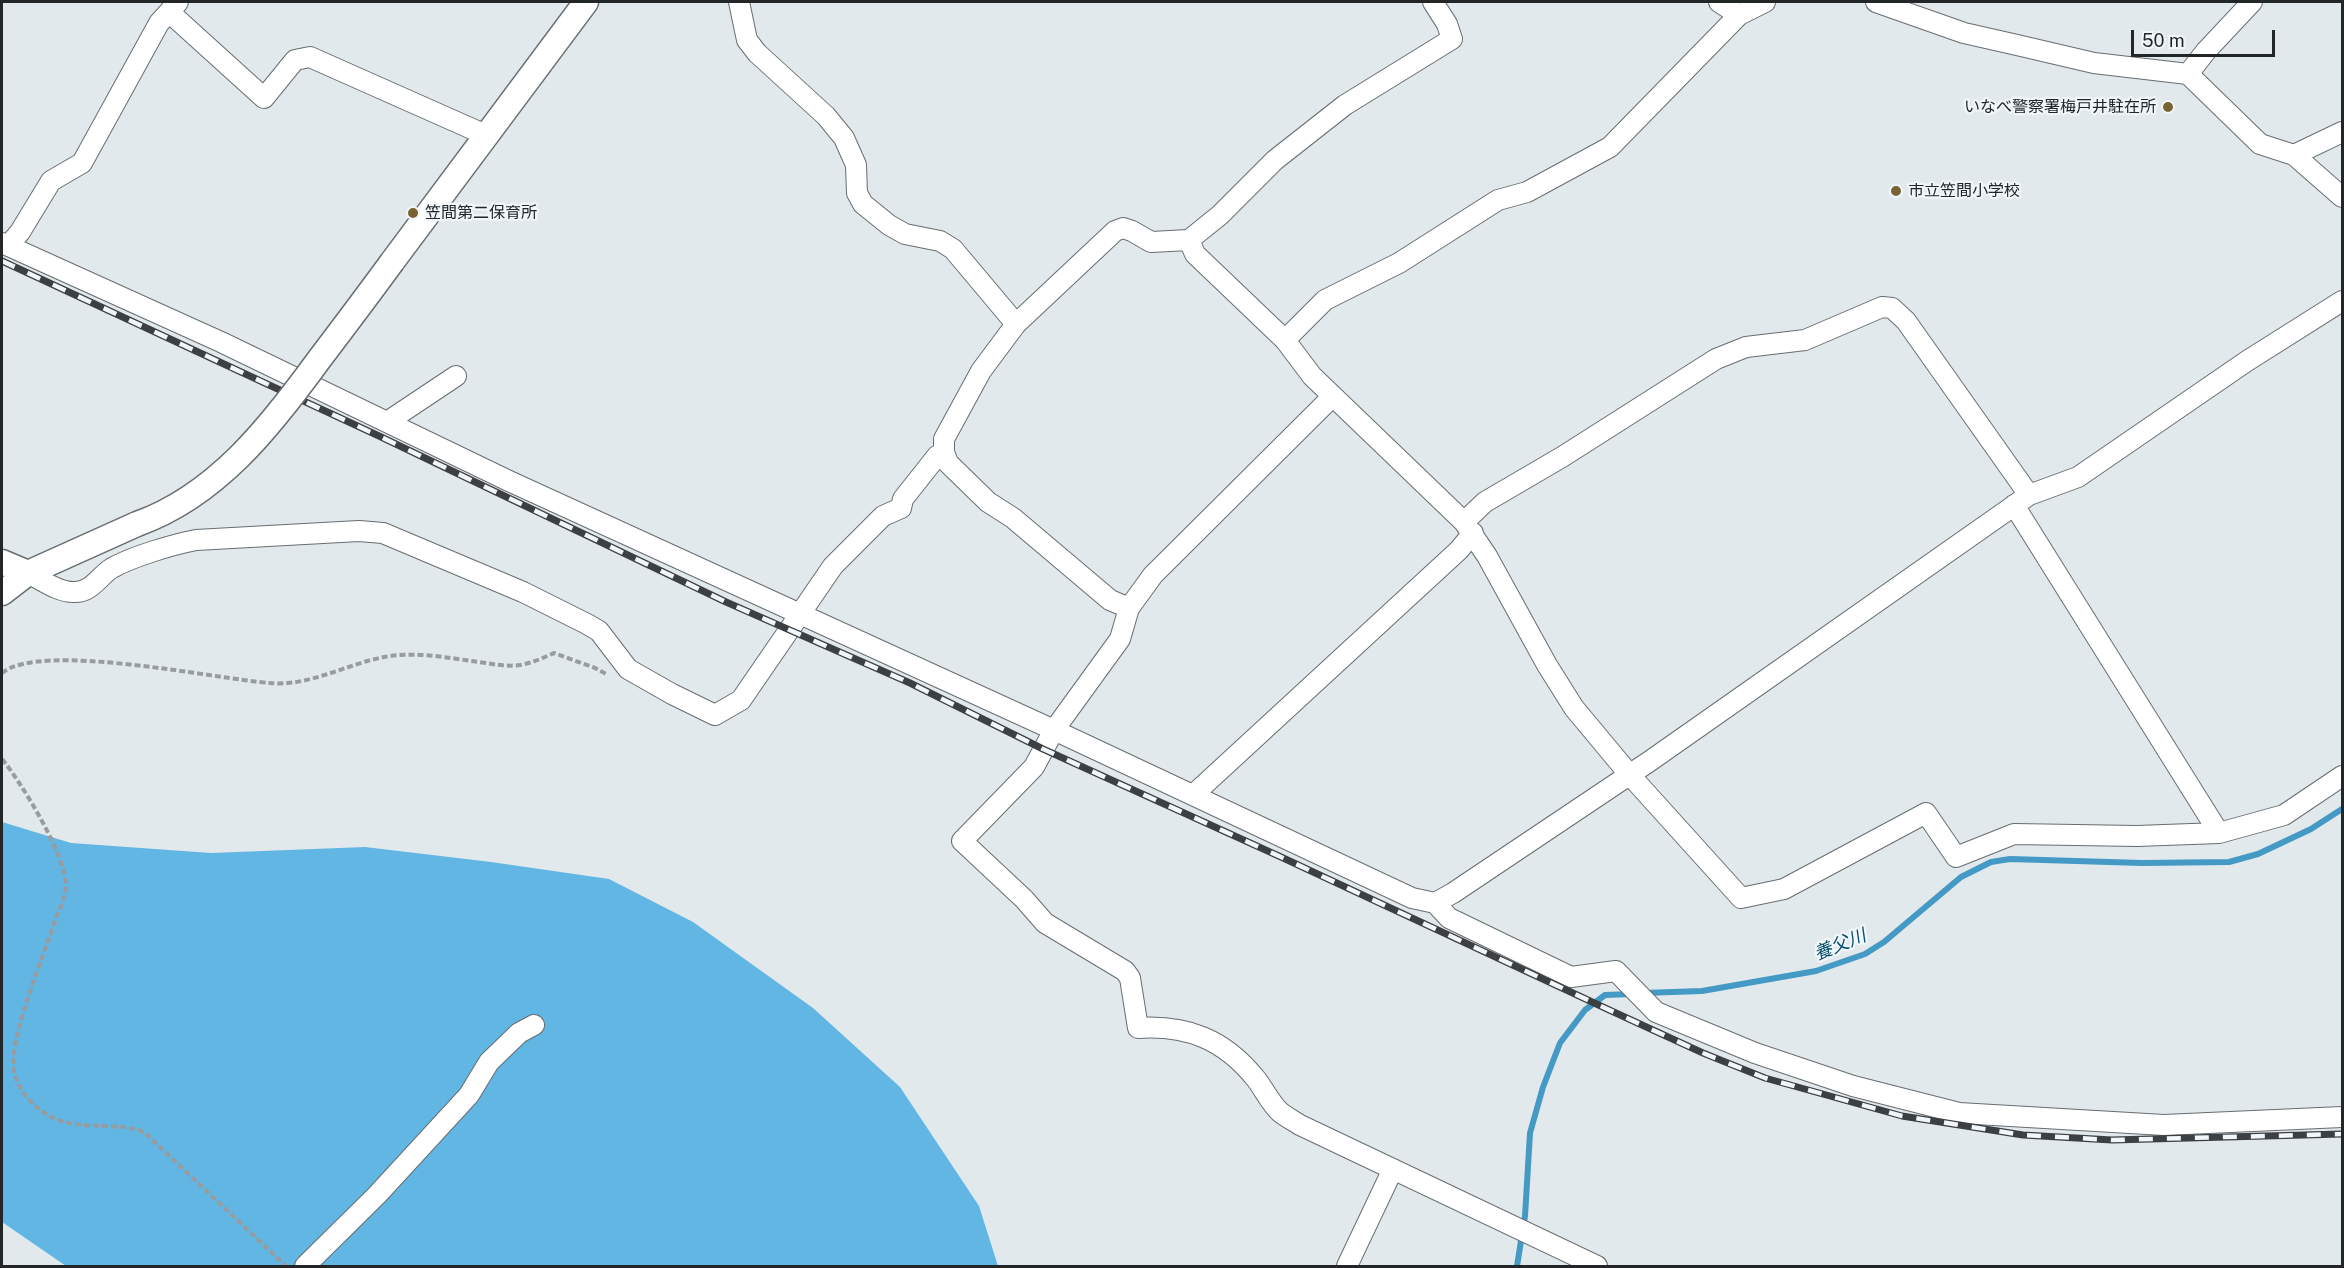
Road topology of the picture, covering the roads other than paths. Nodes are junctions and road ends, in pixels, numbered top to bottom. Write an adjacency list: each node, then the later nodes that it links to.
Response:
1 (586, 2): 12 (street)
2 (739, 2): 18 (street)
3 (1432, 2): 15 (street)
4 (1719, 2): 9 (street)
5 (1764, 2): 9 (street)
6 (1876, 2): 10 (street)
7 (2253, 2): 10 (street)
8 (174, 7): 12 (street); 16 (street)
9 (1739, 15): 19 (street)
10 (2188, 74): 13 (street)
11 (2343, 132): 13 (street)
12 (488, 136): 27 (street, bridge)
13 (2294, 155): 14 (street)
14 (2343, 197)
15 (1189, 240): 18 (street); 19 (street)
16 (5, 244): 22 (street)
17 (2343, 301): 24 (street)
18 (1016, 324): 23 (street)
19 (1285, 340): 21 (street)
20 (456, 376): 22 (street)
21 (1333, 396): 25 (street); 29 (street)
22 (387, 422): 30 (street)
23 (944, 452): 29 (street); 30 (street)
24 (2022, 500): 25 (street); 32 (street); 35 (street)
25 (1469, 527): 32 (street); 34 (street)
26 (2, 562): 27 (street)
27 (28, 573): 28 (street); 30 (street)
28 (2, 593)
29 (1129, 608): 31 (street)
30 (800, 616): 31 (street)
31 (1054, 730): 34 (street); 39 (street)
32 (1629, 774): 35 (street); 36 (street)
33 (2343, 776): 35 (street)
34 (1193, 795): 36 (street)
35 (2219, 832)
36 (1435, 903): 38 (street)
37 (534, 1025): 40 (street)
38 (2343, 1117)
39 (1393, 1169): 41 (street); 42 (street)
40 (305, 1266)
41 (1347, 1266)
42 (1597, 1266)

